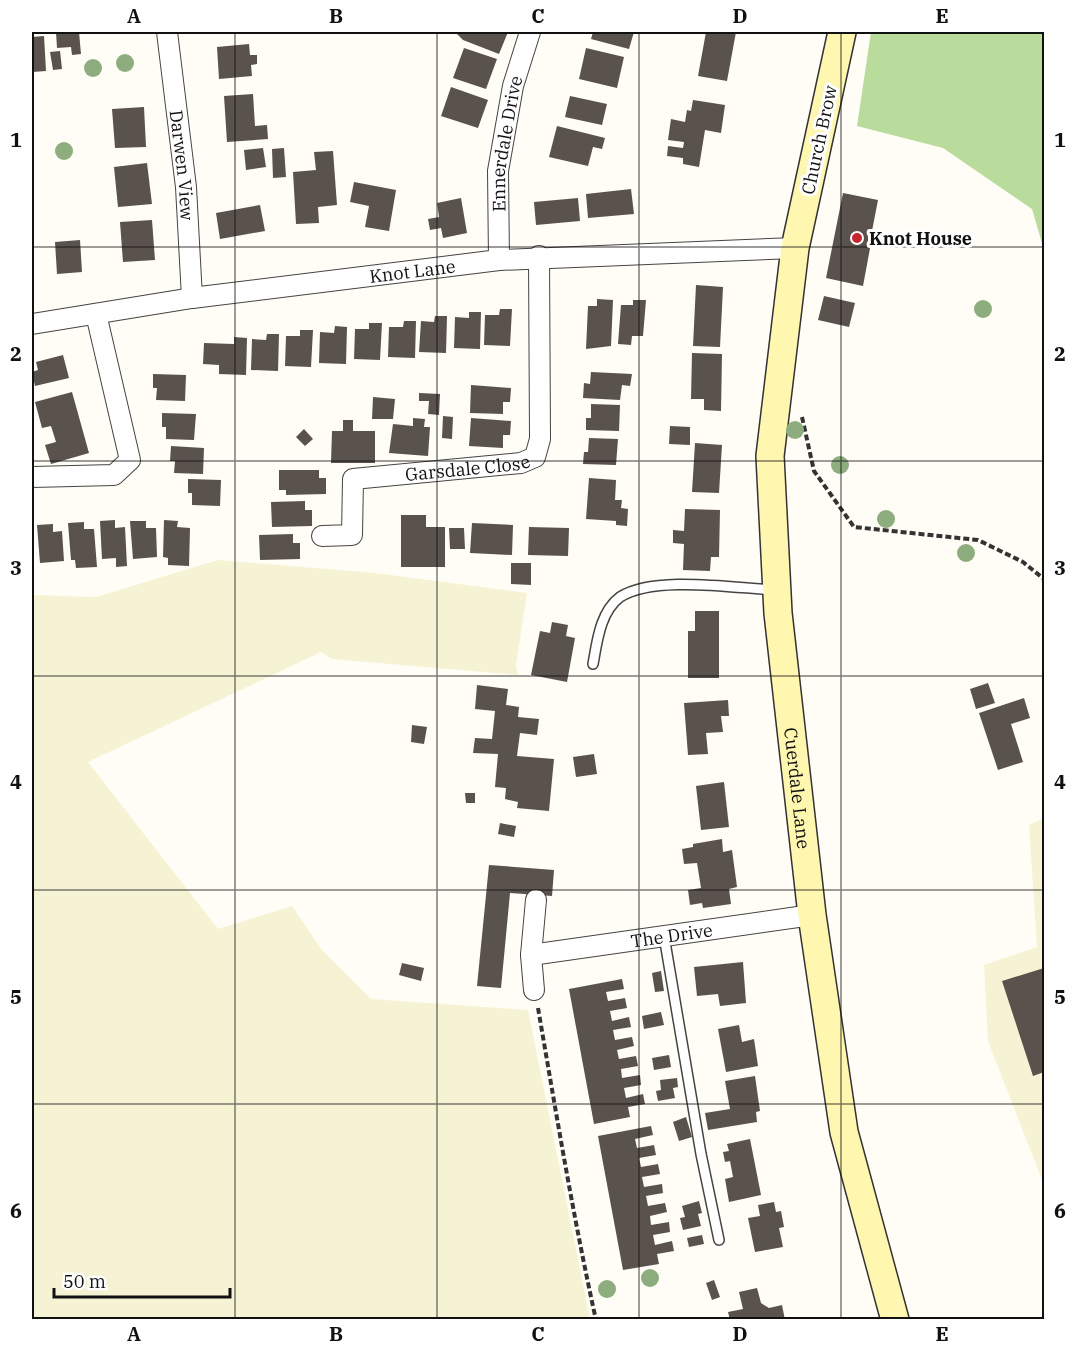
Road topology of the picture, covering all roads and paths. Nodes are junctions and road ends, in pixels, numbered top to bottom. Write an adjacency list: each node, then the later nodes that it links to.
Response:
1 (167, 32): 7 (street, Darwen View)
2 (530, 32): 6 (street, Ennerdale Drive)
3 (842, 32): 4 (main road, Church Brow)
4 (795, 248): 5 (street, Knot Lane); 14 (main road, Cuerdale Lane)
5 (539, 256): 6 (street, Knot Lane); 12 (street, Garsdale Close)
6 (499, 260): 7 (street, Knot Lane)
7 (192, 298): 8 (street, Knot Lane)
8 (96, 314): 9 (street, Knot Lane); 11 (street)
9 (32, 324)
10 (800, 410): 13 (path)
11 (32, 477)
12 (322, 536)
13 (1044, 579)
14 (777, 590): 15 (lane); 17 (main road, Cuerdale Lane)
15 (593, 664)
16 (536, 900): 19 (street)
17 (812, 915): 18 (street, The Drive); 23 (main road, Cuerdale Lane)
18 (664, 936): 19 (street, The Drive); 21 (lane)
19 (531, 955): 20 (street)
20 (534, 990): 22 (path)
21 (719, 1240)
22 (596, 1320)
23 (895, 1320)

